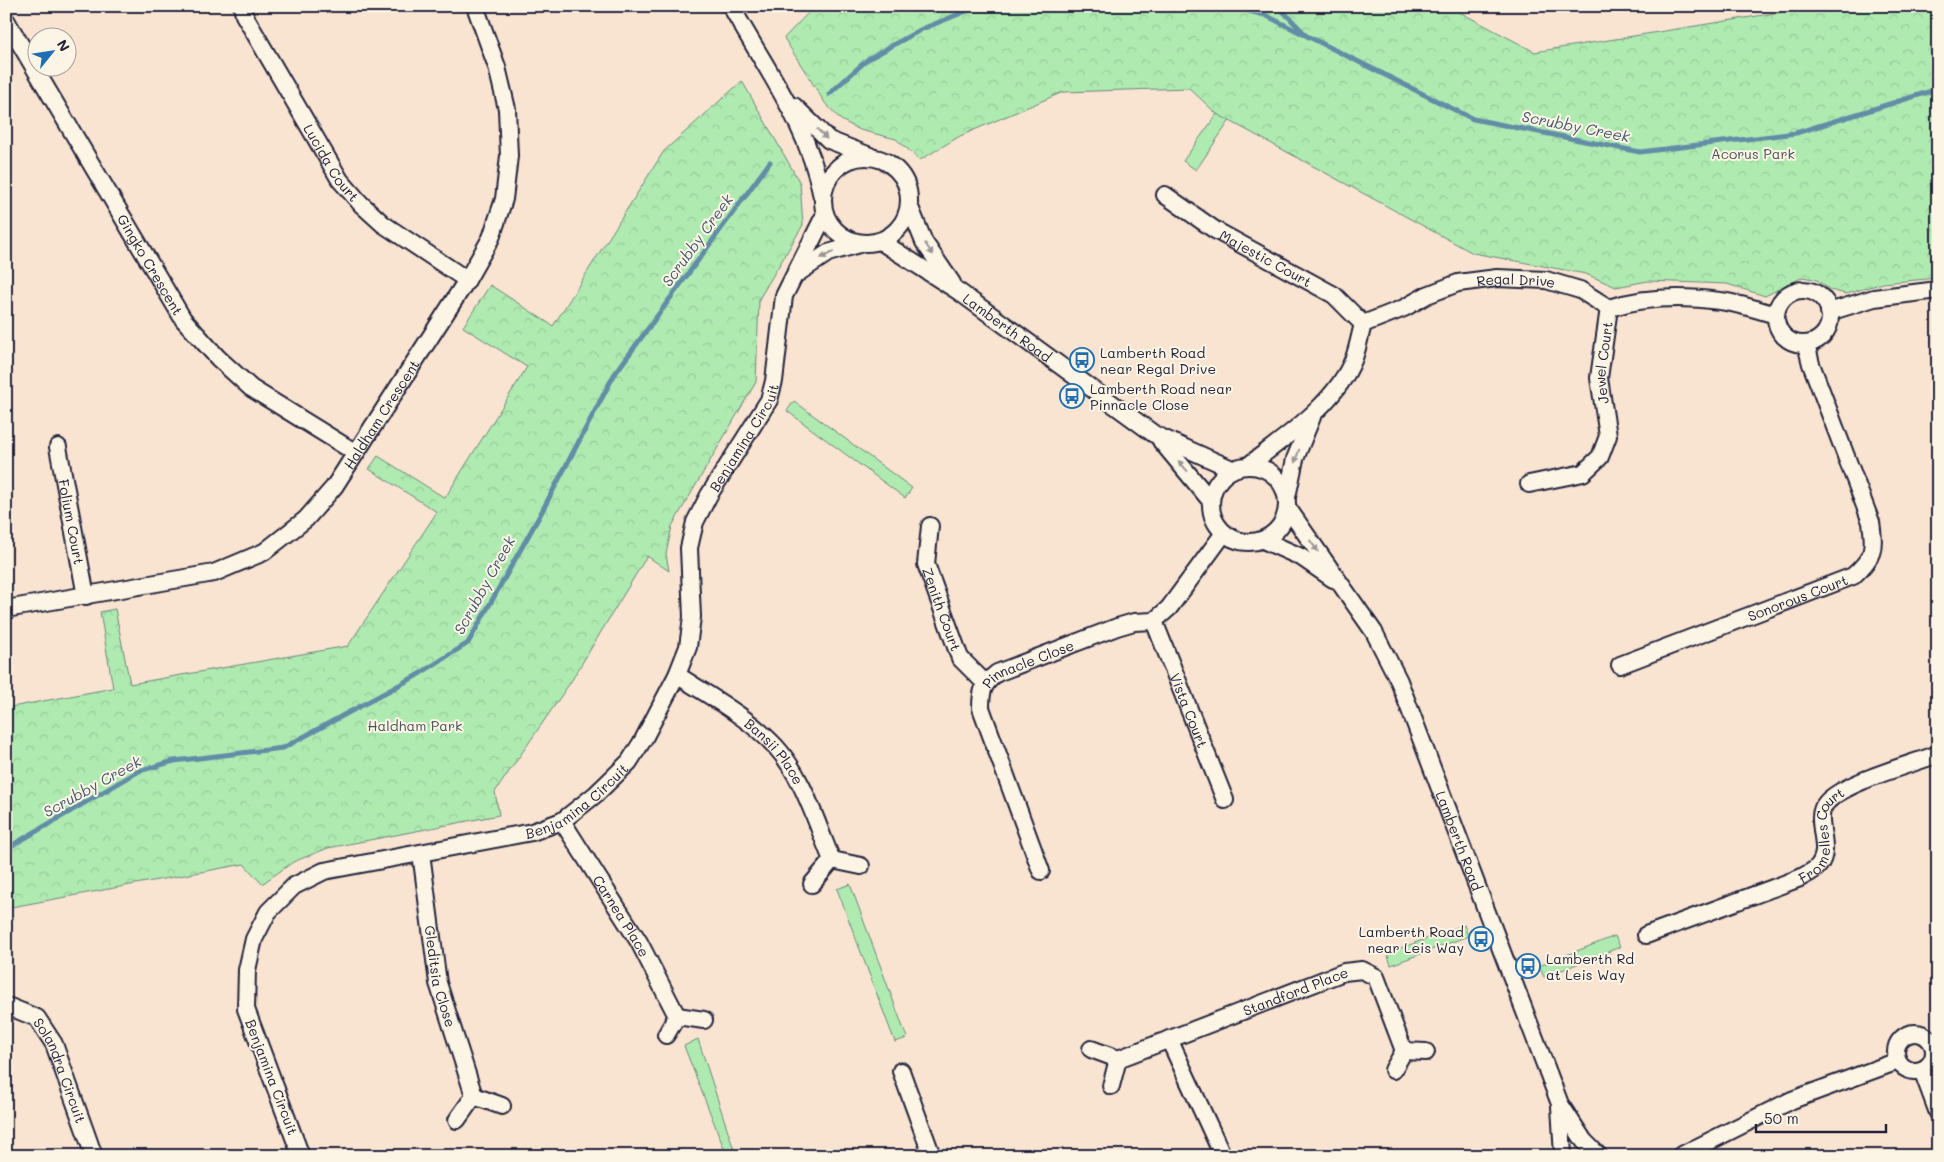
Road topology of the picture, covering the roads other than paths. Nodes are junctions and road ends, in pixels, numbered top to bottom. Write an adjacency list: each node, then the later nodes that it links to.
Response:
1 (242, 6): 13 (street, Lucida Court)
2 (474, 6): 13 (street, Haldham Crescent)
3 (731, 6): 5 (street, Lamberth Road)
4 (6, 20): 24 (street, Gingko Crescent)
5 (787, 99): 6 (street, Lamberth Road, one-way to 6); 9 (street, Lamberth Road)
6 (875, 158): 8 (street, Lamberth Road); 9 (street, Lamberth Road)
7 (1166, 195): 19 (street, Majestic Court)
8 (909, 205): 10 (street, Lamberth Road); 15 (street, Lamberth Road, one-way to 15)
9 (824, 206): 11 (street, Lamberth Road); 12 (street, Benjamina Circuit)
10 (880, 241): 11 (street, Lamberth Road); 15 (street, Lamberth Road)
11 (863, 243): 12 (street, Benjamina Circuit, one-way to 12)
12 (796, 274): 38 (street, Benjamina Circuit)
13 (467, 280): 24 (street, Haldham Crescent)
14 (1938, 290): 17 (street)
15 (958, 292): 22 (street, Lamberth Road)
16 (1609, 308): 18 (street); 19 (street, Regal Drive); 27 (street, Jewel Court)
17 (1829, 312): 18 (street); 20 (street)
18 (1776, 315): 20 (street)
19 (1363, 324): 21 (street)
20 (1806, 344): 37 (street, Sonorous Court)
21 (1312, 417): 25 (street); 29 (street, one-way to 29)
22 (1154, 434): 26 (street, Lamberth Road); 28 (street, Lamberth Road, one-way to 22)
23 (58, 448): 34 (street, Folium Court)
24 (356, 453): 34 (street, Haldham Crescent)
25 (1249, 465): 26 (street); 29 (street, Lamberth Road)
26 (1232, 469): 28 (street)
27 (1528, 484)
28 (1210, 500): 31 (street, Lamberth Road)
29 (1287, 502): 32 (street); 33 (street, Lamberth Road, one-way to 33)
30 (930, 526): 39 (street, Zenith Court)
31 (1224, 533): 32 (street, Lamberth Road); 36 (street)
32 (1263, 540): 33 (street, Lamberth Road)
33 (1342, 585): 65 (street, Lamberth Road)
34 (86, 596): 35 (street, Haldham Crescent)
35 (6, 609)
36 (1154, 621): 39 (street, Pinnacle Close); 41 (street, Vista Court)
37 (1620, 665)
38 (677, 675): 42 (street, Benjamina Circuit); 44 (street, Bansii Place)
39 (985, 683): 46 (street, Pinnacle Close)
40 (1938, 754): 48 (street, Fromelles Court)
41 (1225, 800)
42 (562, 821): 43 (street, Benjamina Circuit); 50 (street, Carnea Place)
43 (421, 853): 64 (street, Gleditsia Close); 71 (street, Benjamina Circuit)
44 (832, 860): 45 (street); 47 (street)
45 (861, 866)
46 (1041, 871)
47 (812, 884)
48 (1646, 935)
49 (6, 1008): 70 (street, Solandra Circuit)
50 (677, 1016): 51 (street); 52 (street)
51 (704, 1020)
52 (666, 1035)
53 (1169, 1039): 56 (street, Standford Place); 58 (street, Standford Place); 73 (street)
54 (1935, 1046): 59 (street); 61 (street)
55 (1091, 1049): 58 (street)
56 (1404, 1051): 57 (street); 60 (street)
57 (1426, 1052)
58 (1118, 1059): 63 (street)
59 (1898, 1060): 61 (street); 69 (street)
60 (1393, 1070)
61 (1922, 1070): 67 (street)
62 (901, 1071): 72 (street)
63 (1111, 1086)
64 (474, 1096): 66 (street); 68 (street)
65 (1560, 1104): 74 (street, Lamberth Road); 75 (street, Lamberth Road)
66 (502, 1106)
67 (1938, 1113)
68 (457, 1120)
69 (1683, 1155)
70 (94, 1156)
71 (302, 1156)
72 (932, 1156)
73 (1223, 1156)
74 (1563, 1156)
75 (1599, 1156)

